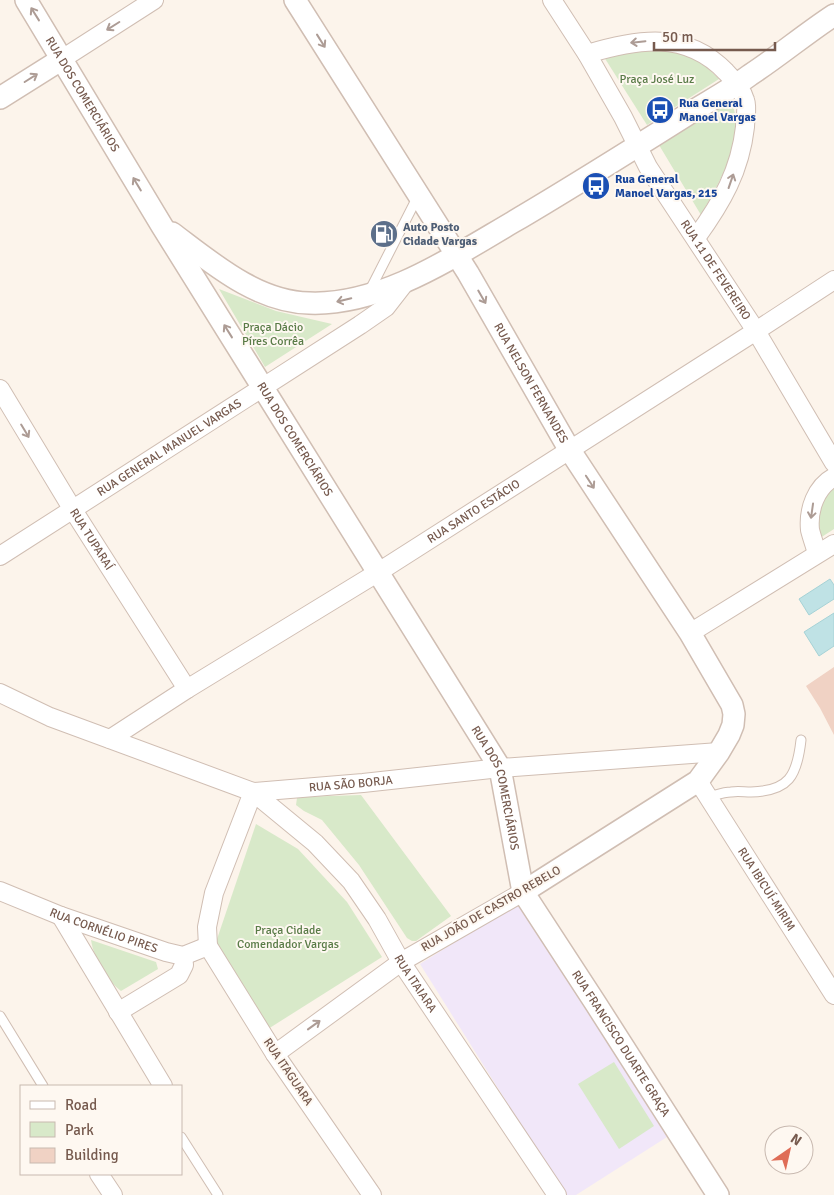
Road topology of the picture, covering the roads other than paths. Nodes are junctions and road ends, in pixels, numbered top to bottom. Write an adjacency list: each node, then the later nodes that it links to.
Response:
1 (26, 0): 7 (street, RUA DOS COMERCIÁRIOS, one-way to 1)
2 (154, 0): 7 (street, one-way to 7)
3 (295, 0): 11 (street, RUA NELSON FERNANDES, one-way to 11)
4 (552, 0): 6 (street, RUA 11 DE FEVEREIRO)
5 (834, 15): 8 (street)
6 (587, 54): 8 (street, one-way to 6); 10 (street, RUA 11 DE FEVEREIRO)
7 (62, 59): 9 (street, one-way to 7); 12 (street, RUA DOS COMERCIÁRIOS, one-way to 7)
8 (736, 84): 10 (street); 13 (street, one-way to 8)
9 (0, 98)
10 (637, 147): 13 (street, RUA 11 DE FEVEREIRO); 14 (street)
11 (419, 194): 14 (street, RUA NELSON FERNANDES); 17 (lane)
12 (162, 226): 17 (street, one-way to 12); 19 (street, RUA DOS COMERCIÁRIOS, one-way to 12)
13 (696, 238): 18 (street, RUA 11 DE FEVEREIRO)
14 (457, 255): 15 (street); 21 (street, RUA NELSON FERNANDES, one-way to 21)
15 (407, 280): 17 (street); 19 (street, RUA GENERAL MANUEL VARGAS)
16 (834, 280): 18 (street, RUA SANTO ESTÁCIO)
17 (368, 294)
18 (756, 331): 21 (street, RUA SANTO ESTÁCIO); 22 (street, RUA 11 DE FEVEREIRO)
19 (264, 388): 24 (street, RUA GENERAL MANUEL VARGAS); 28 (street, RUA DOS COMERCIÁRIOS)
20 (0, 389): 24 (street, RUA TUPARAÍ, one-way to 24)
21 (569, 449): 28 (street, RUA SANTO ESTÁCIO); 29 (street, RUA NELSON FERNANDES, one-way to 29)
22 (834, 463)
23 (834, 477): 26 (street, one-way to 26)
24 (73, 510): 27 (street, RUA GENERAL MANUEL VARGAS); 30 (street, RUA TUPARAÍ)
25 (834, 544): 26 (street)
26 (817, 554): 29 (street)
27 (0, 556)
28 (377, 573): 30 (street, RUA SANTO ESTÁCIO); 34 (street, RUA DOS COMERCIÁRIOS)
29 (690, 633): 35 (street, RUA NELSON FERNANDES)
30 (187, 689): 32 (street, RUA SANTO ESTÁCIO)
31 (0, 693): 32 (street, RUA SÃO BORJA)
32 (110, 738): 36 (street, RUA SÃO BORJA)
33 (800, 740): 35 (lane)
34 (500, 768): 35 (street, RUA SÃO BORJA); 36 (street, RUA SÃO BORJA); 38 (street, RUA DOS COMERCIÁRIOS)
35 (709, 774): 38 (street, RUA JOÃO DE CASTRO REBELO); 43 (street, RUA IBICUÍ-MIRIM)
36 (253, 792): 40 (street); 42 (street, RUA ITAIARA)
37 (0, 891): 39 (street, RUA CORNÉLIO PIRES)
38 (523, 892): 42 (street, RUA JOÃO DE CASTRO REBELO); 55 (street, RUA FRANCISCO DUARTE GRAÇA)
39 (61, 916): 41 (street, RUA CORNÉLIO PIRES); 44 (street)
40 (208, 946): 41 (street); 46 (street, RUA ITAGUARA)
41 (183, 956): 44 (street)
42 (402, 962): 46 (street, RUA JOÃO DE CASTRO REBELO, one-way to 42); 54 (street, RUA ITAIARA)
43 (834, 995)
44 (118, 1012): 48 (street)
45 (0, 1016): 47 (lane)
46 (275, 1054): 53 (street, RUA ITAGUARA)
47 (43, 1085)
48 (162, 1085)
49 (182, 1139): 52 (lane)
50 (100, 1175): 51 (street)
51 (113, 1195)
52 (218, 1195)
53 (372, 1195)
54 (557, 1195)
55 (718, 1195)

